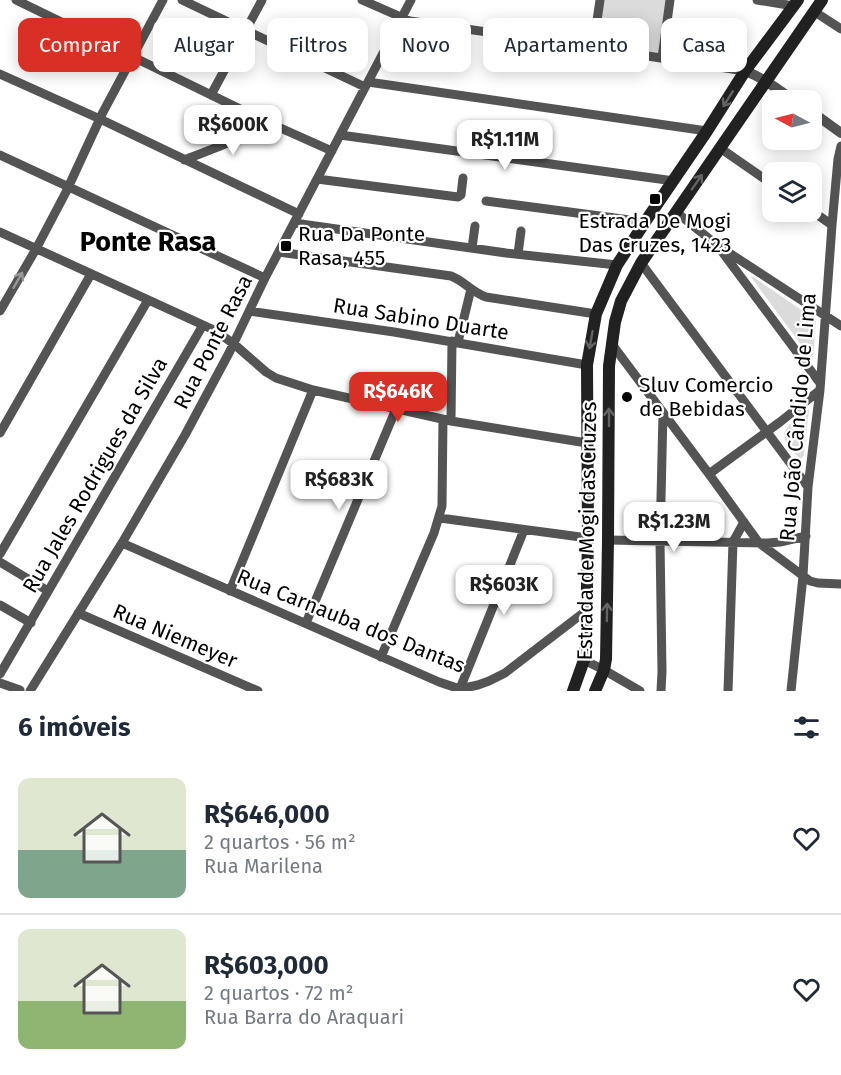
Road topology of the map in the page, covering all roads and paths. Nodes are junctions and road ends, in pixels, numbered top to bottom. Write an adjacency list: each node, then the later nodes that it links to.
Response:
1 (16, 0): 13 (street)
2 (163, 0): 21 (street)
3 (182, 0): 14 (street)
4 (262, 0): 15 (street)
5 (362, 0): 16 (street)
6 (411, 0): 16 (street, Rua Ponte Rasa)
7 (600, 0): 17 (street)
8 (670, 0): 18 (street)
9 (756, 0): 11 (street)
10 (822, 0): 12 (main road, Estrada de Mogi das Cruzes)
11 (796, 3): 24 (main road, Estrada de Mogi das Cruzes)
12 (815, 12): 19 (street); 30 (main road, Estrada de Mogi das Cruzes)
13 (54, 18)
14 (219, 18)
15 (253, 18)
16 (402, 18)
17 (597, 18)
18 (668, 18)
19 (841, 29)
20 (255, 35): 31 (street)
21 (141, 41)
22 (141, 60): 33 (street)
23 (380, 60): 31 (street, Rua Ponte Rasa)
24 (747, 68)
25 (125, 72): 34 (street)
26 (224, 72): 33 (street)
27 (744, 72): 37 (main road, Estrada de Mogi das Cruzes, one-way to 37)
28 (747, 72): 30 (street)
29 (0, 74): 34 (street)
30 (767, 81): 32 (street); 41 (main road, Estrada de Mogi das Cruzes)
31 (367, 85): 37 (street); 39 (street, Rua Ponte Rasa)
32 (780, 90)
33 (211, 95): 36 (street)
34 (100, 119): 44 (street); 49 (street)
35 (822, 119): 38 (street)
36 (267, 122): 42 (street); 44 (street)
37 (707, 131): 48 (main road, Estrada de Mogi das Cruzes)
38 (841, 133)
39 (340, 135): 42 (street, Rua Ponte Rasa); 48 (street)
40 (841, 146): 56 (street, Rua João Cândido de Lima)
41 (720, 148): 45 (street); 51 (main road, Estrada de Mogi das Cruzes, one-way to 41)
42 (332, 151): 47 (street, Rua Ponte Rasa)
43 (0, 155): 49 (street)
44 (184, 160): 52 (street)
45 (762, 177)
46 (463, 178): 47 (street)
47 (317, 179): 52 (street, Rua Ponte Rasa)
48 (674, 181): 54 (main road, Estrada de Mogi das Cruzes)
49 (69, 187): 62 (street); 70 (street)
50 (489, 198): 54 (street)
51 (676, 212): 60 (street); 65 (main road, Estrada de Mogi das Cruzes)
52 (299, 214): 55 (street, Rua Ponte Rasa)
53 (822, 218): 56 (street)
54 (645, 222): 67 (main road, Estrada de Mogi das Cruzes)
55 (294, 223): 61 (street); 63 (street, Rua Ponte Rasa)
56 (832, 225): 76 (street, Rua João Cândido de Lima)
57 (475, 226): 61 (street)
58 (521, 231): 64 (street)
59 (0, 232): 62 (street)
60 (717, 245): 66 (street); 69 (street)
61 (472, 248): 64 (street)
62 (36, 249): 68 (street); 73 (street, one-way to 62)
63 (279, 252): 70 (street, Rua Ponte Rasa); 71 (street)
64 (518, 254): 67 (street)
65 (641, 263): 80 (main road, Estrada de Mogi das Cruzes); 88 (street)
66 (747, 265): 69 (street); 76 (street)
67 (618, 266): 75 (main road, Estrada de Mogi das Cruzes)
68 (91, 274): 72 (street); 89 (street)
69 (738, 274): 83 (street)
70 (265, 278): 74 (street, Rua Ponte Rasa)
71 (471, 289): 75 (street); 79 (street)
72 (148, 300): 77 (street); 103 (street)
73 (0, 311)
74 (249, 311): 79 (street, Rua Sabino Duarte); 81 (street, Rua Ponte Rasa)
75 (596, 314): 82 (main road, Estrada de Mogi das Cruzes, one-way to 82)
76 (826, 315): 78 (street); 83 (street, Rua João Cândido de Lima)
77 (203, 325): 81 (street); 107 (street, Rua Jales Rodrigues da Silva)
78 (841, 326)
79 (455, 342): 82 (street, Rua Sabino Duarte); 87 (street)
80 (611, 343): 86 (street); 98 (main road, Estrada de Mogi das Cruzes, one-way to 80)
81 (234, 344): 84 (street); 101 (street, Rua Ponte Rasa)
82 (587, 366): 90 (main road, Estrada de Mogi das Cruzes)
83 (820, 387): 88 (street); 92 (street, Rua João Cândido de Lima)
84 (313, 390): 85 (street); 108 (street)
85 (396, 409): 87 (street); 113 (street)
86 (663, 413): 91 (street); 99 (street)
87 (447, 420): 90 (street); 93 (street)
88 (767, 432): 91 (street); 92 (street)
89 (0, 433)
90 (587, 443): 97 (main road, Estrada de Mogi das Cruzes)
91 (709, 474): 94 (street)
92 (808, 487): 96 (street, Rua João Cândido de Lima)
93 (440, 518): 95 (street); 114 (street)
94 (744, 522): 100 (street); 102 (street)
95 (524, 530): 97 (street); 119 (street)
96 (806, 536): 102 (street); 105 (street, Rua João Cândido de Lima)
97 (588, 538): 110 (main road, Estrada de Mogi das Cruzes)
98 (608, 540): 99 (street); 116 (main road, Estrada de Mogi das Cruzes, one-way to 98)
99 (660, 541): 100 (street); 125 (street)
100 (734, 542): 102 (street); 126 (street)
101 (122, 543): 108 (street, Rua Carnauba dos Dantas); 111 (street, Rua Ponte Rasa)
102 (759, 543): 105 (street)
103 (0, 554)
104 (0, 562): 107 (street)
105 (803, 576): 106 (street); 127 (street, Rua João Cândido de Lima)
106 (841, 584)
107 (48, 591): 112 (street, Rua Jales Rodrigues da Silva)
108 (230, 591): 113 (street, Rua Carnauba dos Dantas)
109 (0, 605): 112 (street)
110 (587, 610): 115 (main road, Estrada de Mogi das Cruzes); 119 (street, Rua Carnauba dos Dantas)
111 (78, 613): 120 (street, Rua Ponte Rasa); 121 (street, Rua Niemeyer)
112 (31, 623): 117 (street, Rua Jales Rodrigues da Silva)
113 (306, 623): 114 (street, Rua Carnauba dos Dantas)
114 (381, 657): 119 (street, Rua Carnauba dos Dantas)
115 (584, 660): 116 (street); 122 (main road, Estrada de Mogi das Cruzes)
116 (604, 670): 123 (main road, Estrada de Mogi das Cruzes); 124 (street)
117 (0, 674)
118 (0, 682): 120 (street)
119 (459, 690)
120 (21, 691)
121 (258, 691)
122 (573, 691)
123 (595, 691)
124 (640, 691)
125 (661, 691)
126 (728, 691)
127 (791, 691)

